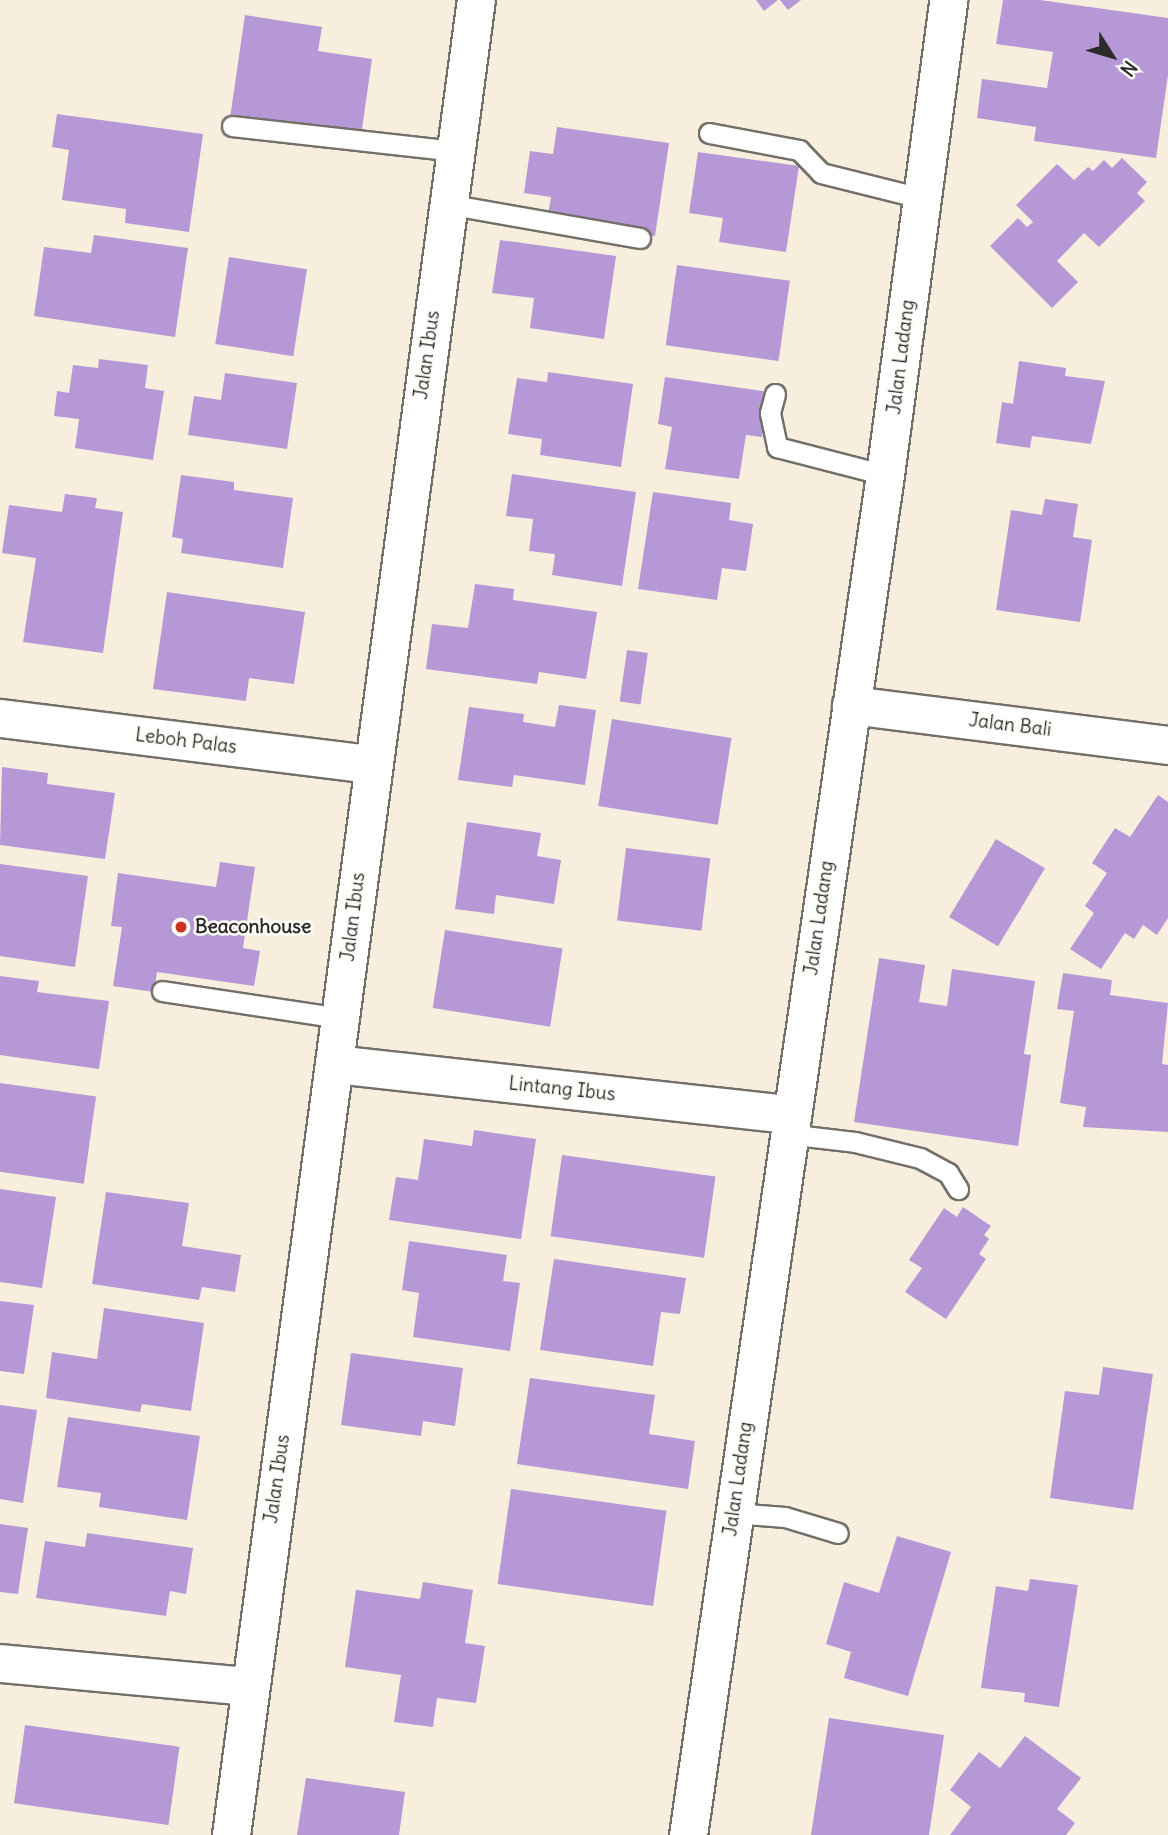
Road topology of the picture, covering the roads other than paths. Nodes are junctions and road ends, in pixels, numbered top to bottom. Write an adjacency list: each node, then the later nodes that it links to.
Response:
1 (476, 0): 5 (street, Jalan Ibus)
2 (948, 0): 6 (street, Jalan Ladang)
3 (232, 126): 5 (lane)
4 (709, 133): 6 (lane)
5 (454, 151): 7 (street, Jalan Ibus)
6 (921, 198): 10 (street, Jalan Ladang)
7 (447, 204): 8 (lane); 14 (street, Jalan Ibus)
8 (640, 238)
9 (775, 394): 10 (lane)
10 (885, 475): 11 (street, Jalan Ladang)
11 (851, 705): 13 (street, Jalan Bali); 18 (street, Jalan Ladang)
12 (0, 718): 14 (street, Leboh Palas)
13 (1168, 745)
14 (371, 764): 16 (street, Jalan Ibus)
15 (162, 991): 16 (lane)
16 (341, 1018): 17 (street, Jalan Ibus)
17 (334, 1064): 18 (street, Lintang Ibus); 23 (street, Jalan Ibus)
18 (789, 1124): 19 (lane); 20 (street, Jalan Ladang)
19 (958, 1189)
20 (733, 1513): 21 (lane); 25 (street, Jalan Ladang)
21 (838, 1533)
22 (0, 1663): 23 (street)
23 (249, 1686): 24 (street, Jalan Ibus)
24 (231, 1835)
25 (688, 1835)

